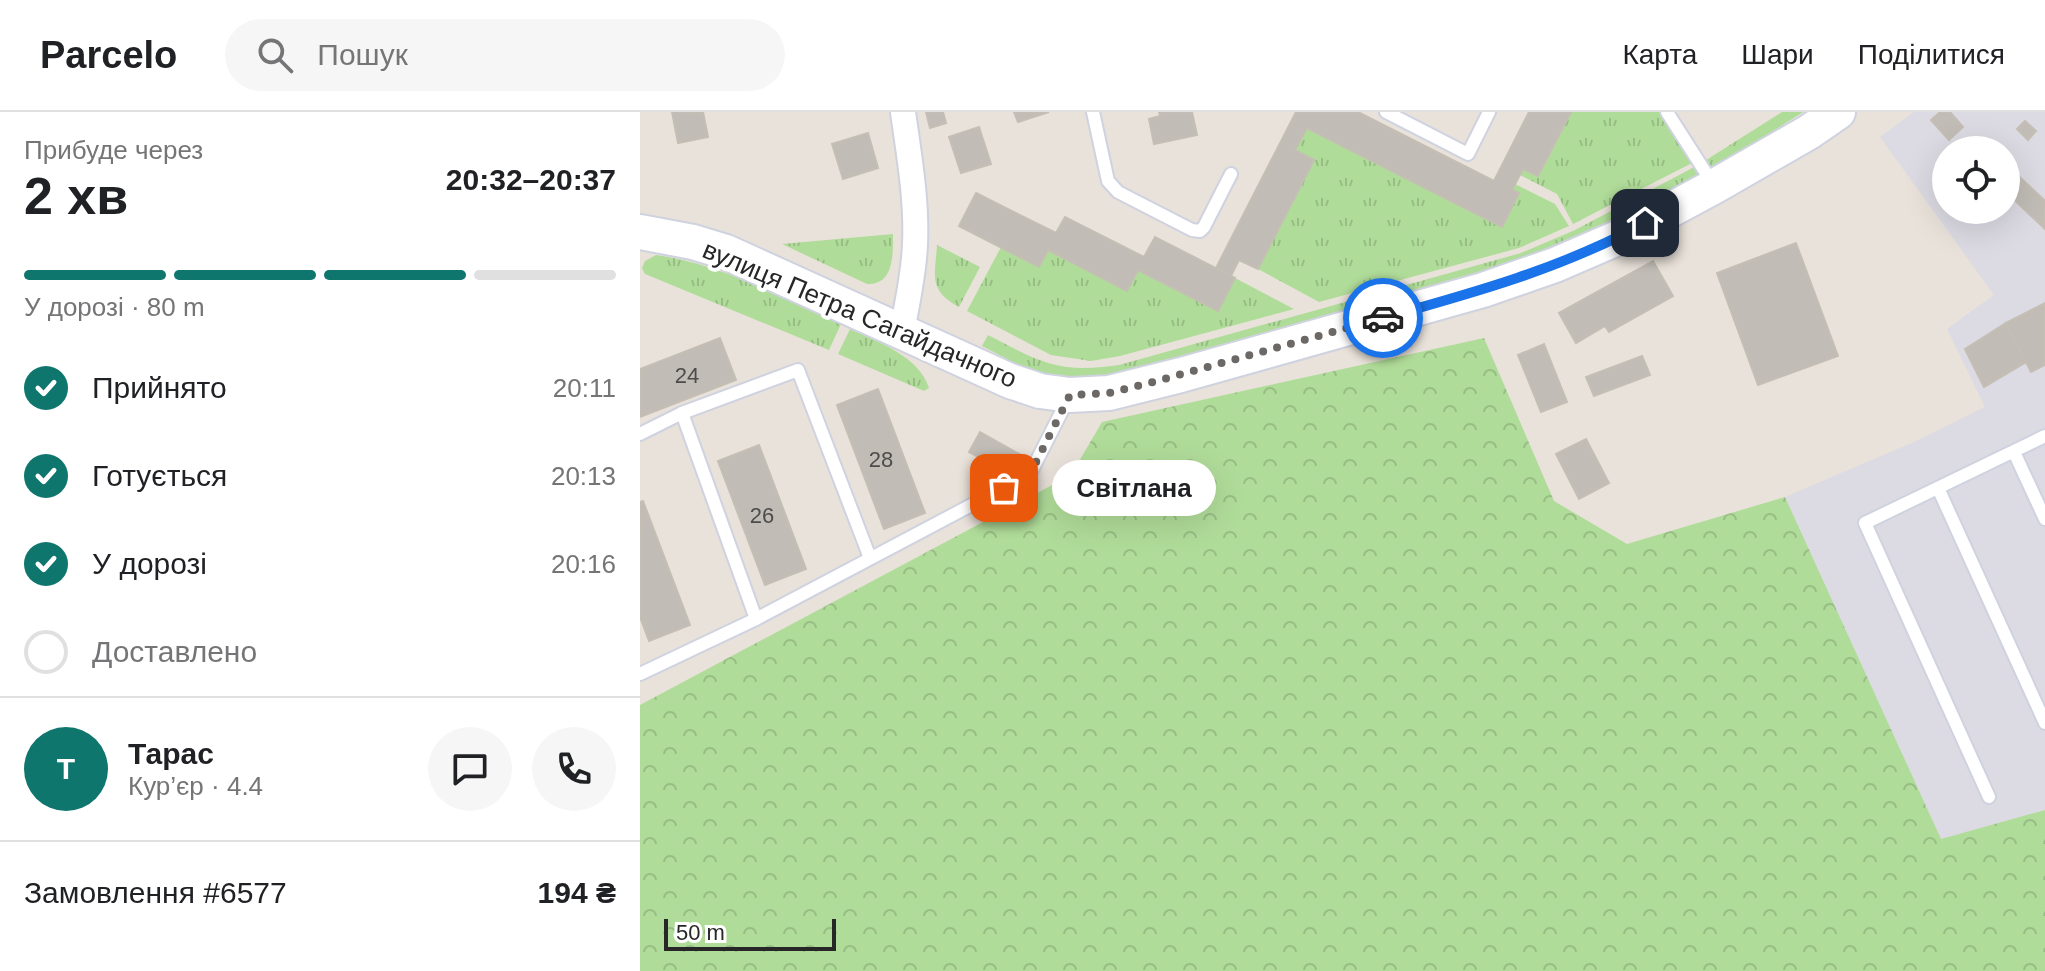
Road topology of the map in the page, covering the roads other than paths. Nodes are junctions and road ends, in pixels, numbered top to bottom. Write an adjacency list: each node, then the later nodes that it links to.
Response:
1 (903, 112): 10 (street)
2 (1093, 112): 7 (lane)
3 (1386, 112): 4 (lane)
4 (1489, 112)
5 (1667, 112): 8 (lane)
6 (1838, 112): 8 (main road, вулиця Петра Сагайдачного)
7 (1231, 174)
8 (1715, 186): 11 (main road, вулиця Петра Сагайдачного)
9 (645, 238): 10 (main road, вулиця Петра Сагайдачного)
10 (902, 332): 11 (main road, вулиця Петра Сагайдачного)
11 (1070, 395): 18 (lane)
12 (682, 413): 13 (lane); 18 (lane); 19 (lane)
13 (640, 434)
14 (2045, 436): 15 (lane)
15 (2014, 452): 16 (lane); 17 (lane)
16 (1938, 488): 22 (lane); 23 (lane)
17 (2045, 519)
18 (870, 558): 19 (lane)
19 (756, 619): 21 (lane)
20 (640, 658): 21 (lane)
21 (643, 672)
22 (2045, 723)
23 (1989, 797)

